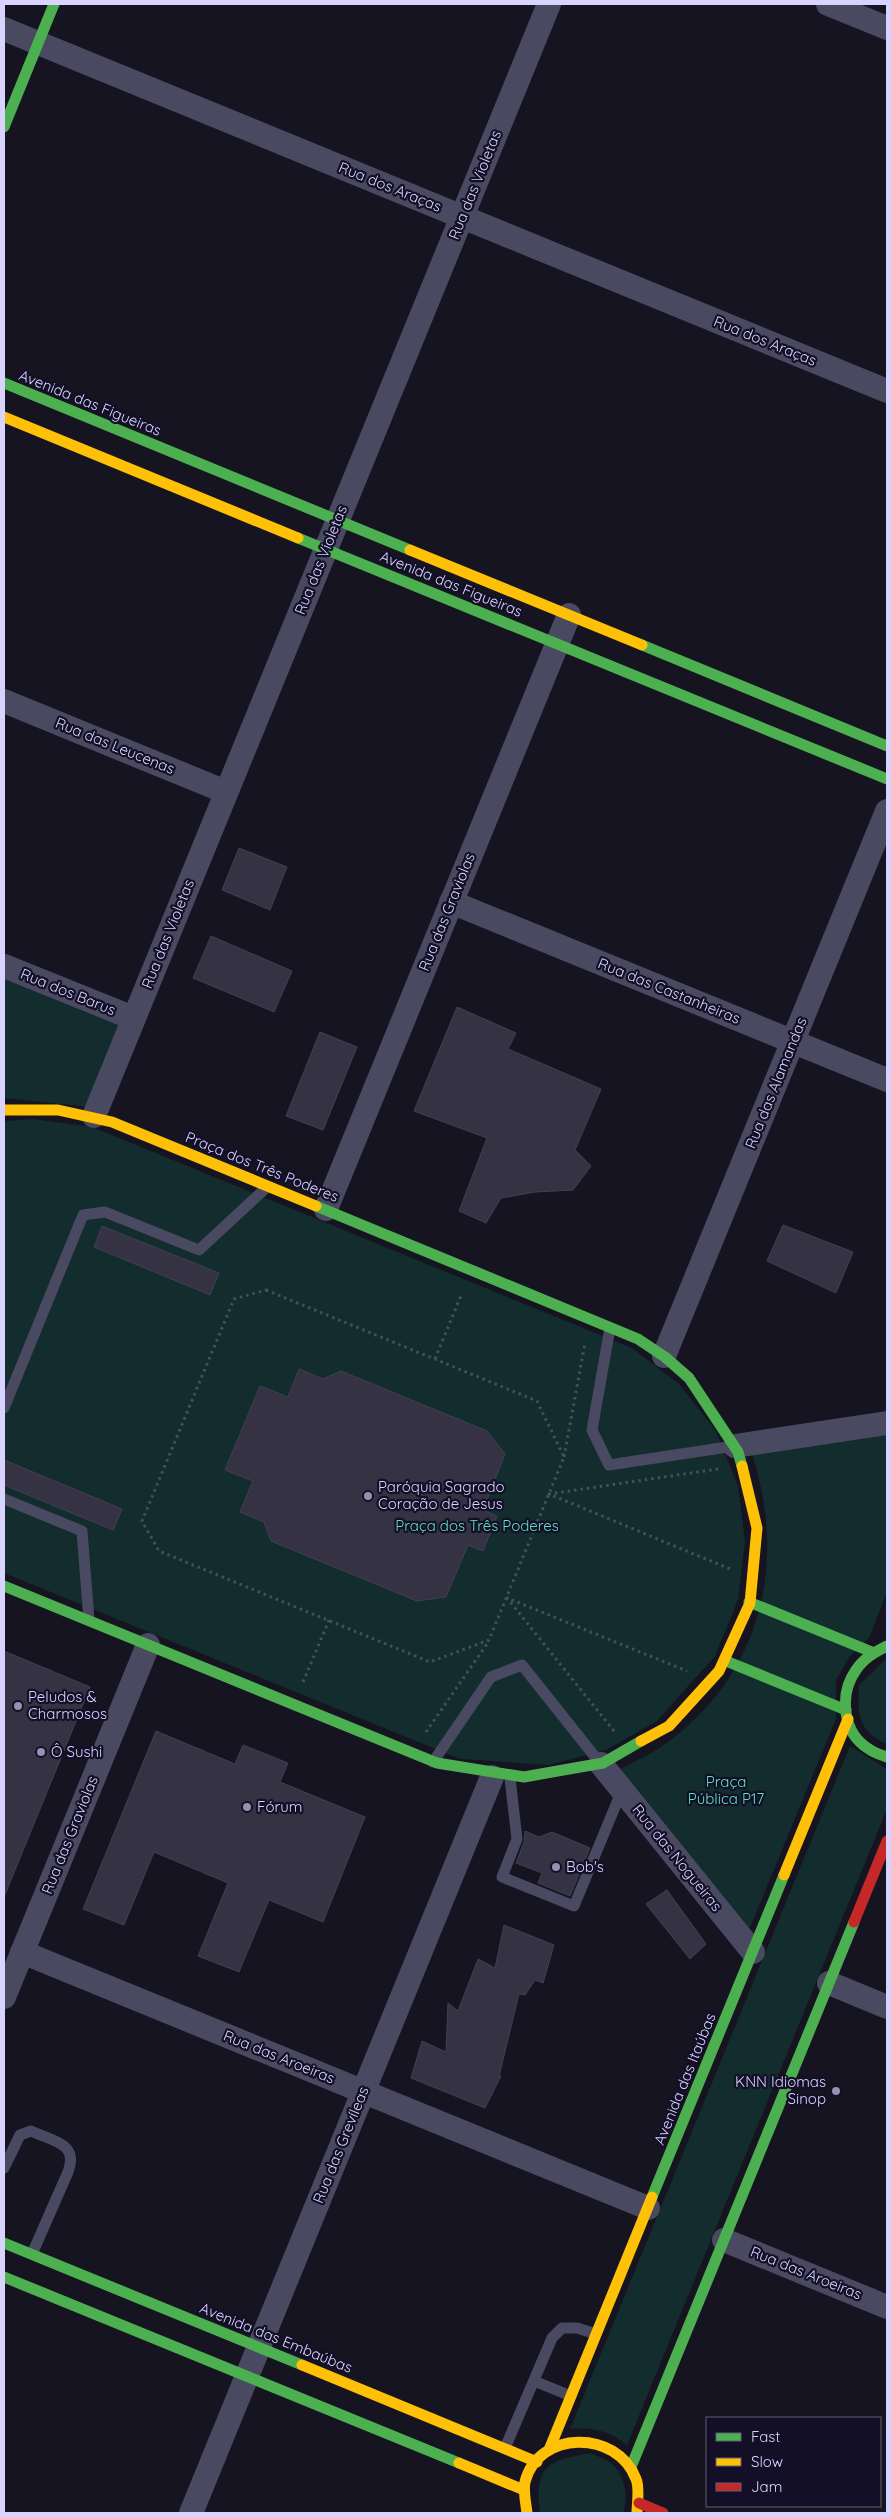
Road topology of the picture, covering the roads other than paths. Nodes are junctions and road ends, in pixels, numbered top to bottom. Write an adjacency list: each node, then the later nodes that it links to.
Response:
1 (54, 4): 6 (street)
2 (549, 4): 8 (street, Rua das Violetas)
3 (828, 4): 4 (street)
4 (887, 28)
5 (4, 29): 6 (street, Rua dos Araças)
6 (38, 43): 7 (street); 8 (street, Rua dos Araças)
7 (4, 127)
8 (462, 217): 10 (street, Rua dos Araças); 12 (street, Rua das Violetas)
9 (4, 383): 12 (street, Avenida das Figueiras)
10 (887, 391)
11 (4, 417): 13 (street, Avenida das Figueiras)
12 (337, 520): 13 (street, Rua das Violetas); 14 (street, Avenida das Figueiras)
13 (326, 549): 15 (street, Avenida das Figueiras); 19 (street, Rua das Violetas)
14 (569, 615): 15 (street, Rua das Graviolas); 17 (street, Avenida das Figueiras)
15 (557, 644): 18 (street, Avenida das Figueiras); 21 (street, Rua das Graviolas)
16 (4, 700): 19 (street, Rua das Leucenas)
17 (887, 746)
18 (887, 779)
19 (226, 792): 23 (street, Rua das Violetas)
20 (887, 811): 24 (street, Rua das Alamandas)
21 (452, 902): 24 (street, Rua das Castanheiras); 29 (street, Rua das Graviolas)
22 (4, 966): 23 (street, Rua dos Barus)
23 (133, 1018): 27 (street, Rua das Violetas)
24 (793, 1042): 25 (street, Rua das Castanheiras); 31 (street, Rua das Alamandas)
25 (887, 1080)
26 (4, 1110): 27 (street, Praça dos Três Poderes)
27 (94, 1116): 28 (street, Praça dos Três Poderes)
28 (268, 1186): 29 (street, Praça dos Três Poderes); 32 (lane)
29 (326, 1209): 30 (street, Praça dos Três Poderes)
30 (611, 1326): 31 (street, Praça dos Três Poderes); 34 (lane)
31 (664, 1356): 34 (street, Praça dos Três Poderes)
32 (4, 1408)
33 (887, 1423): 34 (street)
34 (739, 1456): 37 (street, Praça dos Três Poderes)
35 (4, 1500): 38 (lane)
36 (4, 1586): 38 (street, Praça dos Três Poderes)
37 (749, 1602): 41 (street); 42 (street, Praça dos Três Poderes)
38 (90, 1621): 40 (street, Praça dos Três Poderes)
39 (884, 1632): 41 (street)
40 (148, 1645): 45 (street, Praça dos Três Poderes); 50 (street, Rua das Graviolas)
41 (879, 1649): 43 (street, Avenida das Itaúbas)
42 (726, 1661): 43 (street); 46 (street, Praça dos Três Poderes)
43 (847, 1714): 44 (street); 51 (street, Avenida das Itaúbas)
44 (887, 1757)
45 (433, 1762): 46 (lane); 47 (street, Praça dos Três Poderes)
46 (601, 1764): 47 (street, Praça dos Três Poderes); 48 (street, Rua das Nogueiras)
47 (501, 1778): 48 (lane); 55 (street, Rua das Grevíleas)
48 (622, 1790): 51 (street, Rua das Nogueiras)
49 (887, 1841): 52 (street)
50 (22, 1952): 53 (street, Rua das Graviolas); 55 (street, Rua das Aroeiras)
51 (753, 1952): 57 (street, Avenida das Itaúbas)
52 (829, 1983): 54 (street); 58 (street)
53 (4, 1997)
54 (887, 2007)
55 (363, 2092): 57 (street, Rua das Aroeiras); 64 (street, Rua das Grevíleas)
56 (4, 2168): 60 (lane)
57 (648, 2208): 63 (street, Avenida das Itaúbas)
58 (724, 2240): 62 (street, Rua das Aroeiras); 71 (street)
59 (4, 2243): 60 (street, Avenida das Embaúbas)
60 (32, 2254): 64 (street, Avenida das Embaúbas)
61 (4, 2277): 65 (street)
62 (887, 2307)
63 (596, 2334): 66 (lane); 67 (street, Avenida das Itaúbas)
64 (258, 2348): 65 (street, Rua das Grevíleas); 68 (street, Avenida das Embaúbas)
65 (247, 2376): 72 (street); 75 (street, Rua das Grevíleas)
66 (534, 2381): 67 (lane); 68 (lane)
67 (571, 2396): 69 (street, Avenida das Itaúbas)
68 (504, 2448): 70 (street, Avenida das Embaúbas)
69 (549, 2450): 70 (street); 71 (street)
70 (536, 2462): 72 (street)
71 (631, 2467): 73 (street)
72 (524, 2490): 74 (street)
73 (638, 2508): 76 (street)
74 (525, 2511)
75 (191, 2513)
76 (663, 2513)

